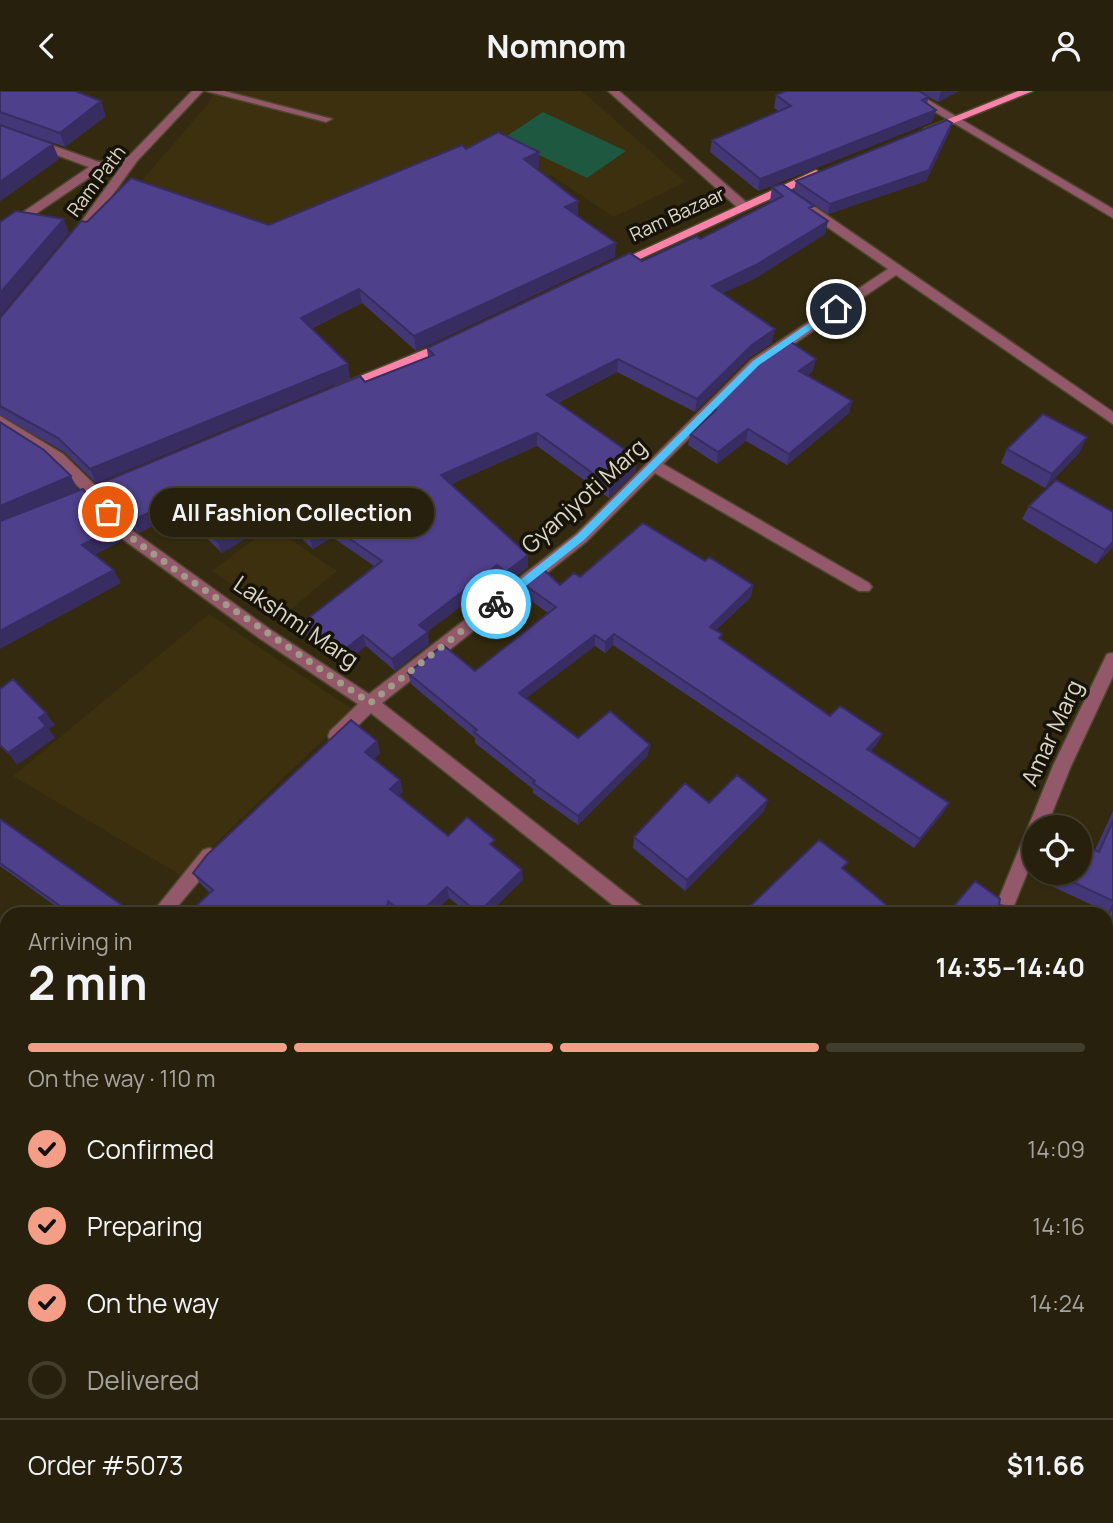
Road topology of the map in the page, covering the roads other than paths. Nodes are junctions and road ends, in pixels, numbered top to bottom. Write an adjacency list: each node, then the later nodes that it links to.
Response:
1 (198, 91): 10 (street, Ram Path)
2 (211, 91): 6 (street)
3 (612, 91): 14 (street)
4 (905, 91): 7 (street)
5 (1028, 91): 7 (main road)
6 (326, 118)
7 (957, 120): 9 (main road); 15 (street)
8 (0, 130): 11 (street)
9 (918, 134)
10 (133, 159): 11 (street); 17 (street, Ram Path)
11 (98, 166): 16 (street)
12 (830, 169): 13 (main road, Ram Bazaar)
13 (791, 196): 14 (main road, Ram Bazaar); 18 (street)
14 (742, 205): 19 (main road, Ram Bazaar)
15 (1113, 214)
16 (0, 234)
17 (68, 248)
18 (896, 269): 22 (street); 24 (street, Gyanjyoti Marg)
19 (597, 274)
20 (466, 336): 21 (main road)
21 (330, 394)
22 (1113, 419)
23 (0, 421): 26 (street, Lakshmi Marg)
24 (655, 465): 28 (street); 30 (street, Gyanjyoti Marg)
25 (144, 472): 26 (main road)
26 (94, 493): 27 (main road); 30 (street, Lakshmi Marg)
27 (57, 507)
28 (864, 587)
29 (1113, 659): 32 (street, Amar Marg)
30 (370, 703): 31 (street, Gyanjyoti Marg); 36 (street, Lakshmi Marg)
31 (322, 749)
32 (1042, 815)
33 (225, 840): 35 (street)
34 (1022, 864): 37 (street)
35 (166, 907)
36 (628, 907)
37 (1004, 907)

